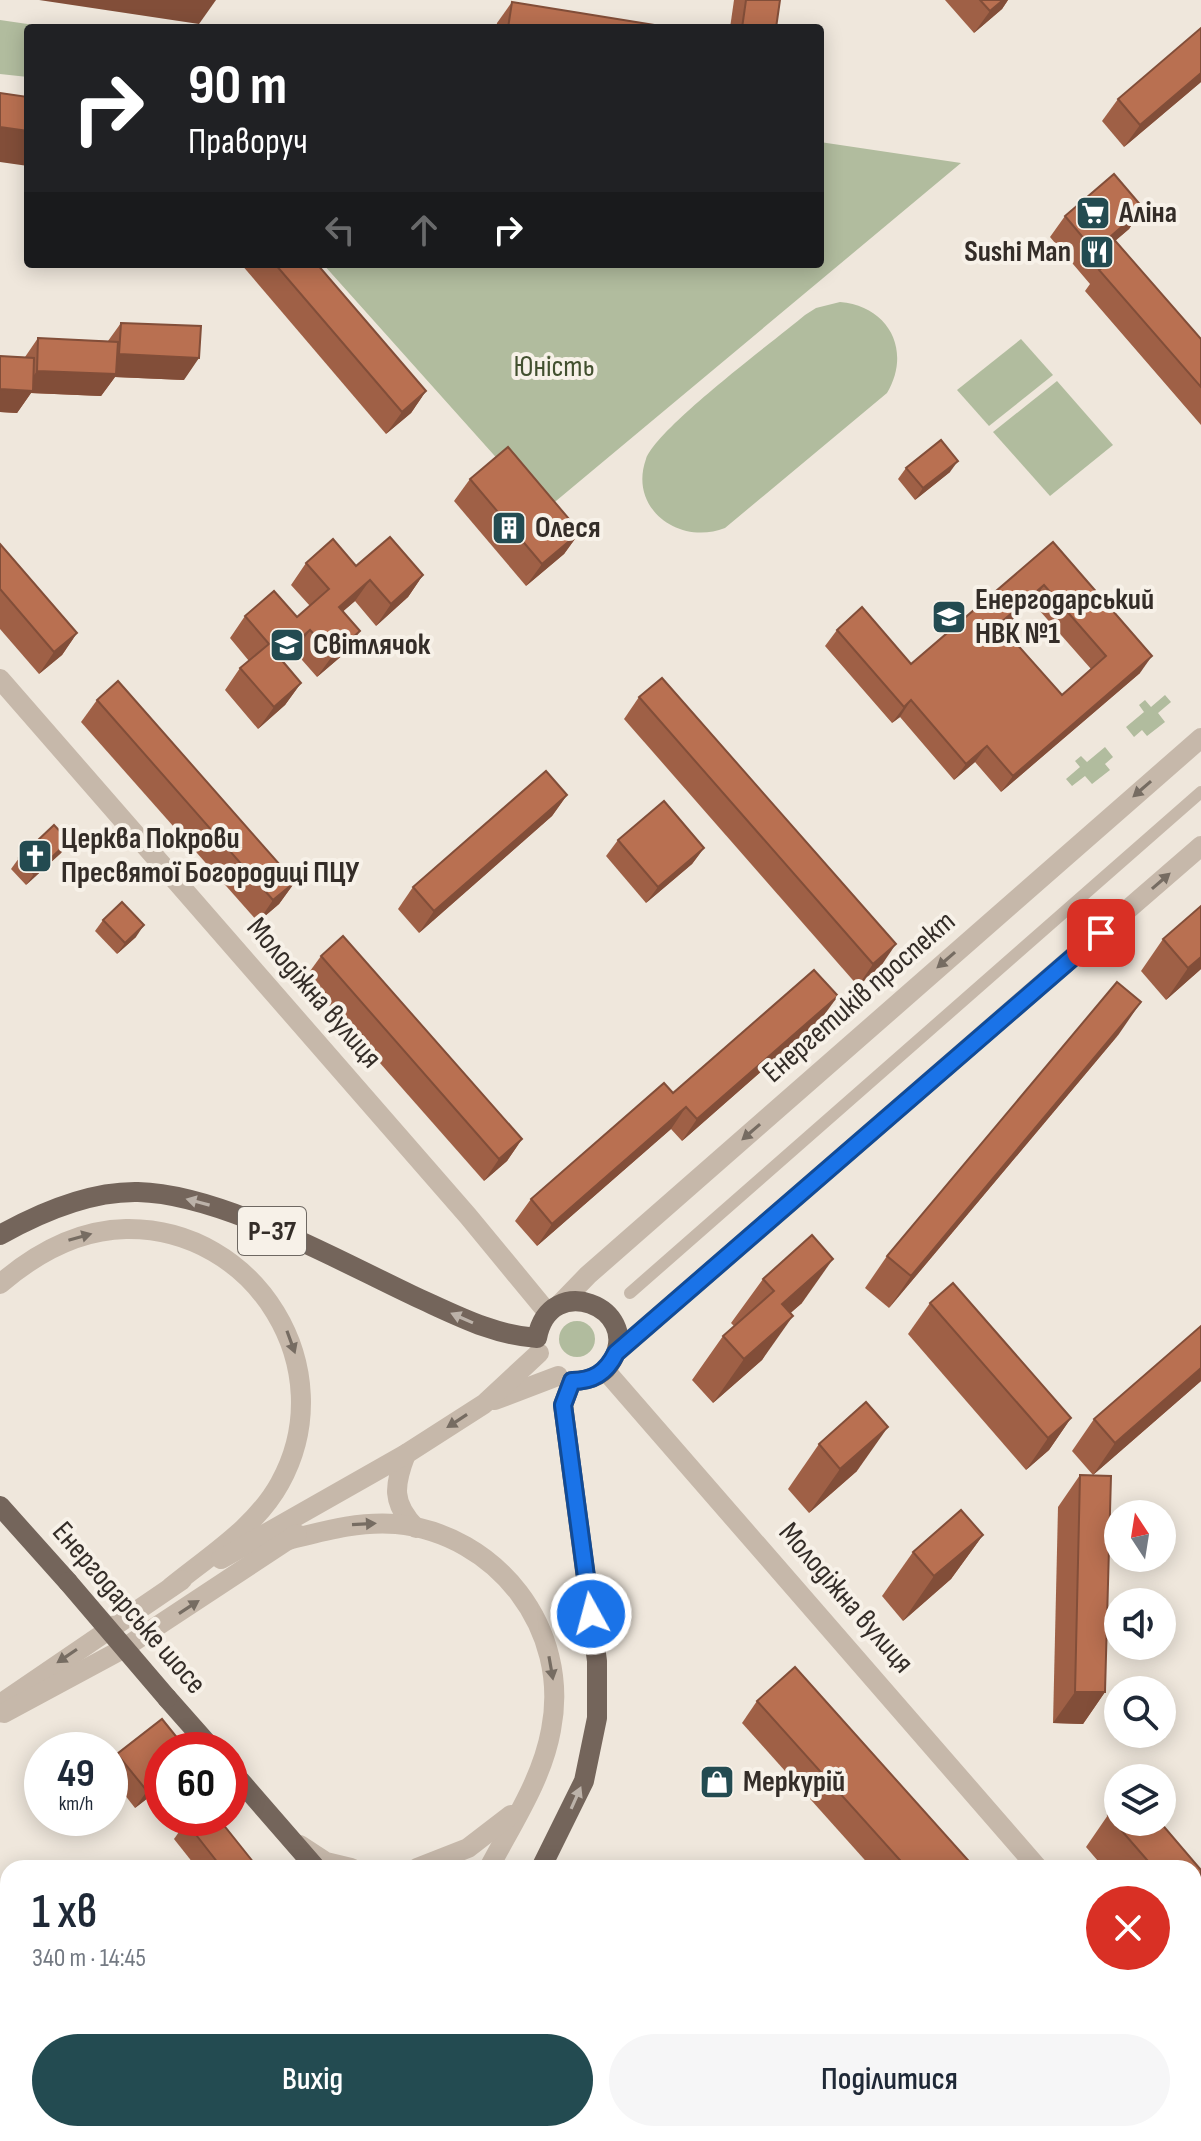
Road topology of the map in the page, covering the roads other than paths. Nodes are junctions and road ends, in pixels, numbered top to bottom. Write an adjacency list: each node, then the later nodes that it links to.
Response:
1 (0, 679): 8 (street, Молодіжна вулиця)
2 (1201, 738): 8 (street, Енергетиків проспект, one-way to 8)
3 (1201, 792): 7 (street)
4 (1201, 846): 10 (street, one-way to 4)
5 (0, 1235): 9 (main road, Р-37, one-way to 5)
6 (4, 1282): 17 (street, one-way to 17)
7 (630, 1293)
8 (554, 1309): 9 (main road); 10 (main road)
9 (538, 1346): 11 (street); 12 (street)
10 (610, 1362): 11 (main road); 29 (street, Молодіжна вулиця)
11 (565, 1379): 12 (street); 28 (main road, one-way to 11)
12 (484, 1404): 13 (street, one-way to 13)
13 (406, 1454): 15 (street); 16 (street); 17 (street)
14 (0, 1506): 20 (main road, Енергодарське шосе, bridge)
15 (416, 1528): 16 (street, one-way to 15); 22 (street, one-way to 22)
16 (288, 1540): 19 (street, one-way to 16)
17 (171, 1587): 18 (street, one-way to 18)
18 (0, 1704)
19 (0, 1715)
20 (197, 1732)
21 (248, 1790): 23 (main road)
22 (526, 1796): 26 (street); 27 (street)
23 (293, 1841): 24 (main road); 25 (street)
24 (309, 1860)
25 (323, 1860)
26 (440, 1860)
27 (493, 1860)
28 (545, 1860)
29 (1031, 1860)

